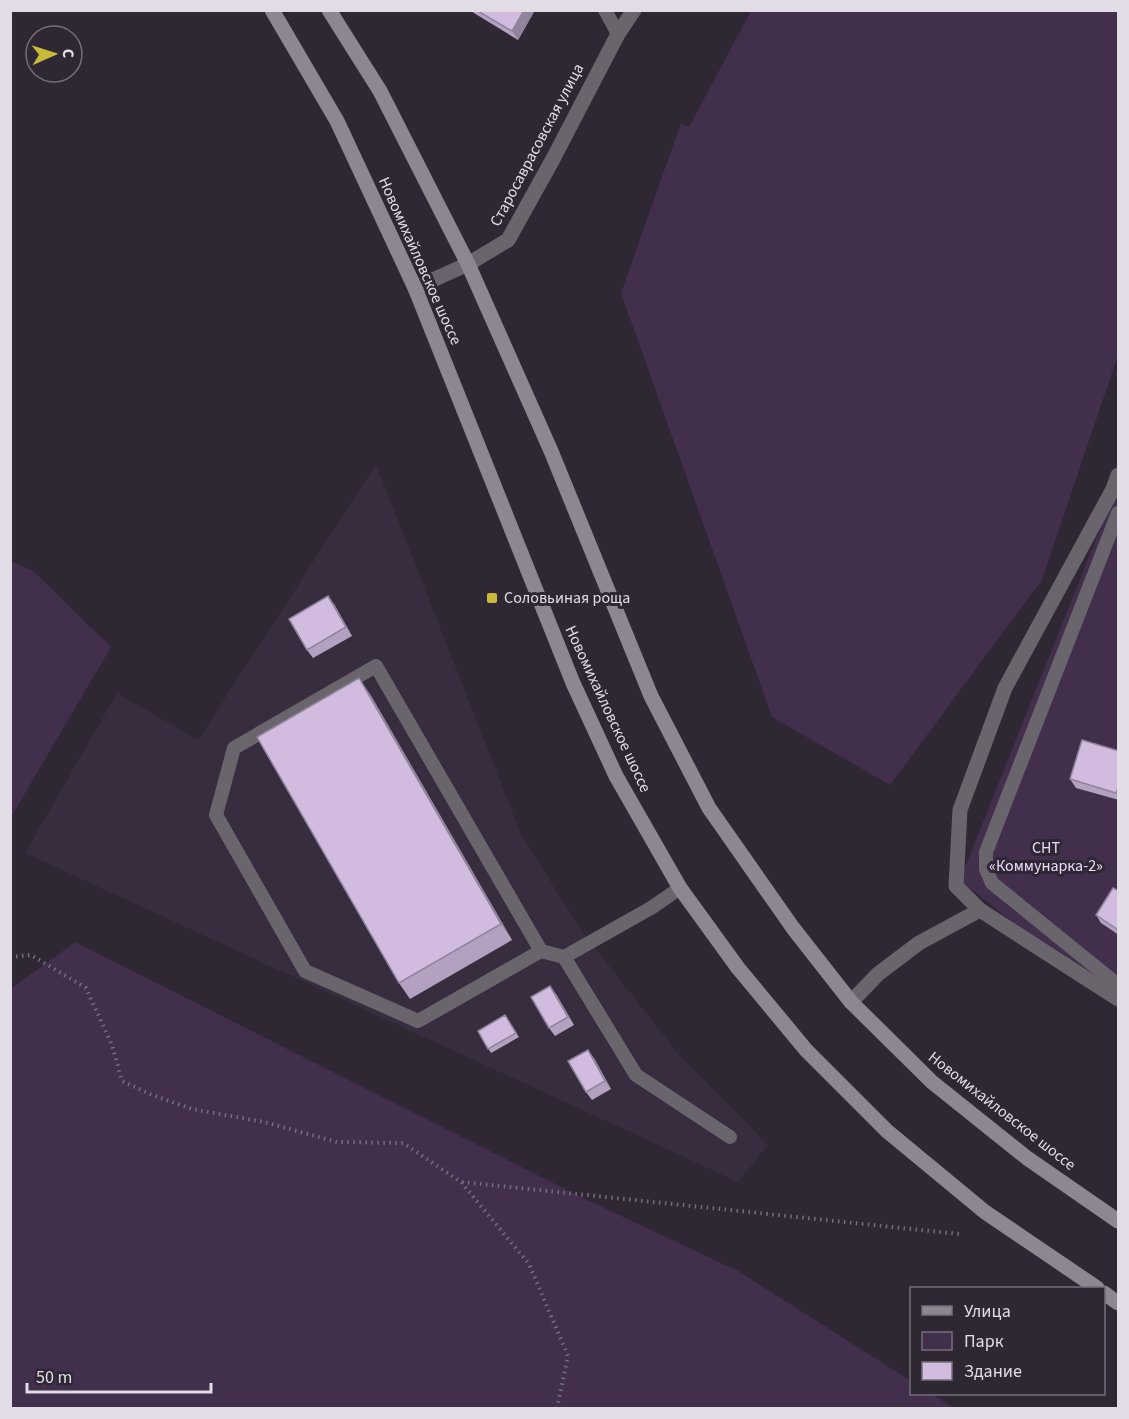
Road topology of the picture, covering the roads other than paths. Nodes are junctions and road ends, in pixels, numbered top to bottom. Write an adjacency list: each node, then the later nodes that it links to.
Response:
1 (272, 10): 7 (street, Новомихайловское шоссе)
2 (329, 10): 6 (street, Новомихайловское шоссе)
3 (605, 10): 5 (lane)
4 (634, 10): 5 (street, Старосаврасовская улица)
5 (618, 34): 6 (street, Старосаврасовская улица)
6 (468, 264): 7 (street, Старосаврасовская улица); 16 (street, Новомихайловское шоссе)
7 (416, 288): 10 (street, Новомихайловское шоссе)
8 (1119, 475): 11 (street)
9 (1119, 513): 14 (lane)
10 (680, 888): 13 (lane); 19 (street, Новомихайловское шоссе)
11 (980, 910): 15 (street); 16 (street)
12 (541, 951): 12 (lane); 13 (lane)
13 (564, 957): 17 (lane)
14 (1119, 985)
15 (1119, 999)
16 (851, 1002): 18 (street, Новомихайловское шоссе)
17 (730, 1137)
18 (1119, 1221)
19 (1096, 1287)
20 (1105, 1294): 21 (street)
21 (1119, 1303)

